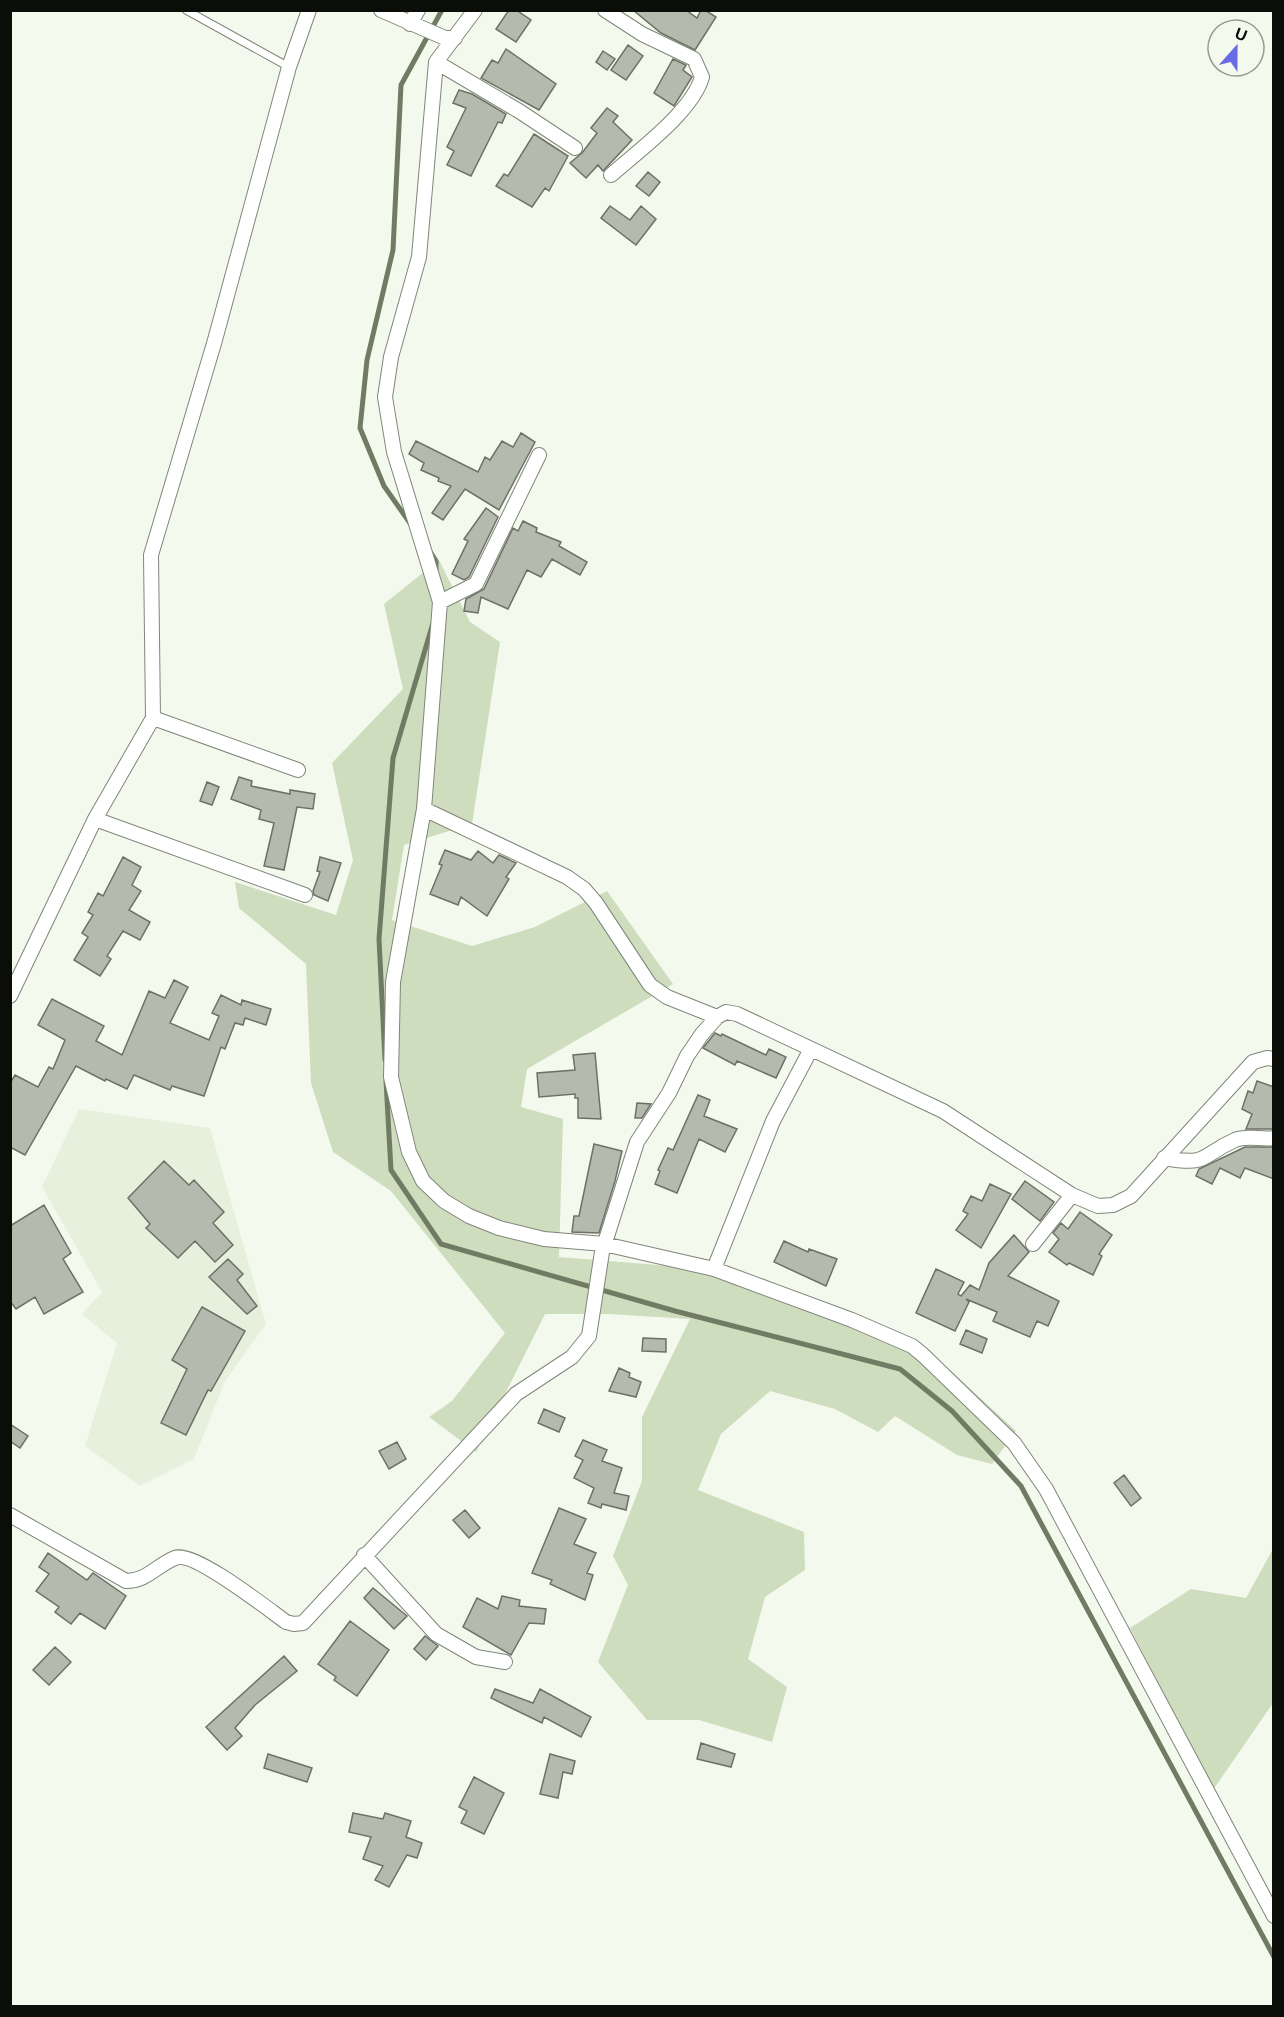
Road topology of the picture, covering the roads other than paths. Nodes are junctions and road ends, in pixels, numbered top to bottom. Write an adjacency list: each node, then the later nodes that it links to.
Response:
1 (186, 10): 10 (lane)
2 (309, 10): 10 (street)
3 (381, 10): 7 (street)
4 (418, 10): 7 (street)
5 (475, 10): 8 (street)
6 (605, 10): 12 (street)
7 (413, 25): 8 (street)
8 (450, 38): 9 (street)
9 (436, 62): 11 (street); 14 (street)
10 (289, 67): 15 (street)
11 (575, 148)
12 (611, 175)
13 (539, 455): 14 (street)
14 (440, 603): 17 (street)
15 (153, 718): 16 (street); 18 (street)
16 (298, 770)
17 (424, 809): 21 (street); 28 (street)
18 (95, 819): 19 (street); 20 (street)
19 (305, 895)
20 (10, 996)
21 (717, 1017): 22 (street); 28 (street)
22 (811, 1049): 26 (street); 29 (street)
23 (1274, 1059): 25 (street)
24 (1274, 1137): 25 (street)
25 (1164, 1158): 26 (street)
26 (1072, 1195): 27 (street)
27 (1033, 1244)
28 (603, 1248): 29 (street); 31 (street)
29 (714, 1269): 33 (street)
30 (10, 1515): 31 (street)
31 (364, 1555): 32 (street)
32 (505, 1662)
33 (1274, 1916)

